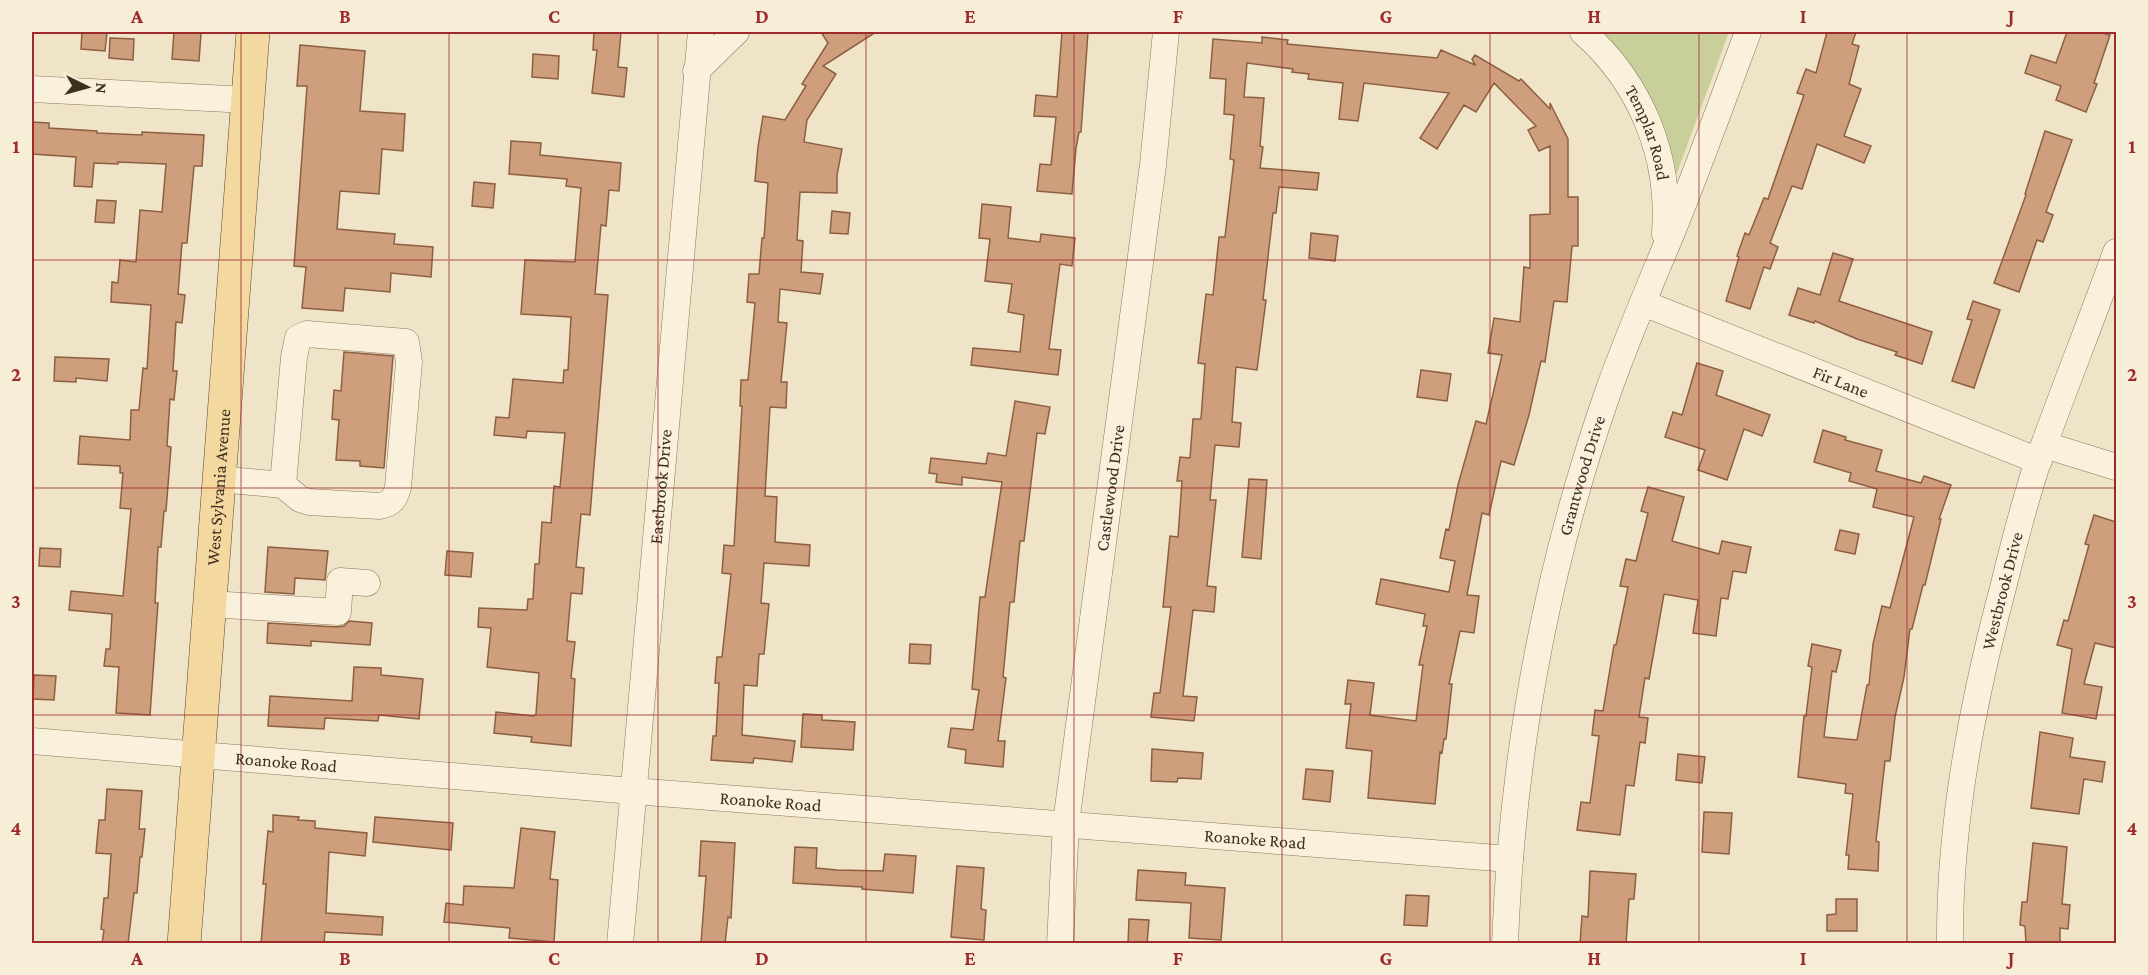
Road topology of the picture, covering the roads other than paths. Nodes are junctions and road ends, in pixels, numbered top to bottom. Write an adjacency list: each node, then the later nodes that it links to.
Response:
1 (253, 32): 9 (main road, West Sylvania Avenue)
2 (701, 32): 7 (street, Eastbrook Drive)
3 (736, 32): 7 (street)
4 (1166, 32): 22 (street, Castlewood Drive)
5 (1583, 32): 10 (street, Templar Road)
6 (1748, 32): 10 (street, Grantwood Drive)
7 (696, 71): 21 (street, Eastbrook Drive)
8 (32, 89): 9 (street)
9 (248, 100): 15 (main road, West Sylvania Avenue)
10 (1664, 252): 12 (street, Grantwood Drive)
11 (2116, 252): 13 (street, Westbrook Drive)
12 (1643, 303): 13 (street, Fir Lane); 23 (street, Grantwood Drive)
13 (2042, 453): 14 (street, Fir Lane); 28 (street, Westbrook Drive)
14 (2116, 467)
15 (219, 479): 16 (street); 18 (main road, West Sylvania Avenue)
16 (283, 485): 16 (street)
17 (367, 583): 18 (street)
18 (210, 604): 20 (main road, West Sylvania Avenue)
19 (32, 741): 20 (street, Roanoke Road)
20 (198, 756): 21 (street, Roanoke Road); 24 (main road, West Sylvania Avenue)
21 (633, 791): 22 (street, Roanoke Road); 25 (street, Eastbrook Drive)
22 (1065, 823): 23 (street, Roanoke Road); 26 (street, Castlewood Drive)
23 (1510, 859): 27 (street, Grantwood Drive)
24 (184, 944)
25 (620, 944)
26 (1060, 944)
27 (1505, 944)
28 (1950, 944)

